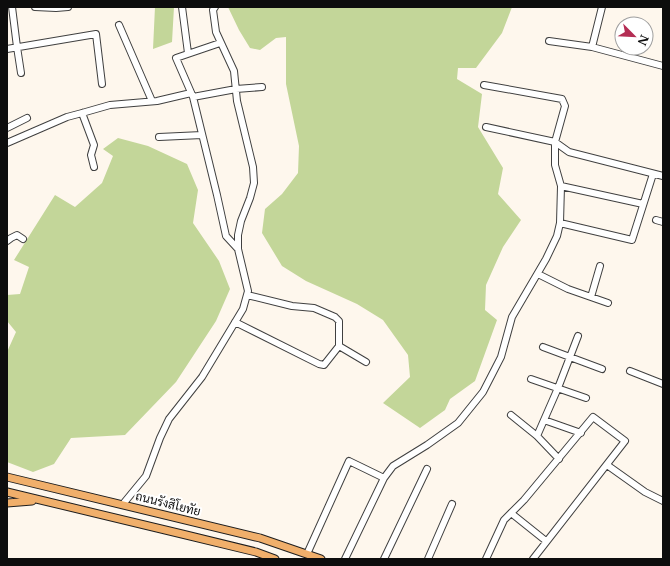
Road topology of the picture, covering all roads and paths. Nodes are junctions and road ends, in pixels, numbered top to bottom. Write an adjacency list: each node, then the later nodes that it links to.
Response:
1 (12, 7): 10 (street)
2 (35, 7): 3 (street)
3 (68, 7)
4 (182, 7): 13 (street)
5 (215, 7): 9 (street)
6 (602, 7): 11 (street)
7 (119, 25): 21 (street)
8 (549, 41): 11 (street)
9 (220, 42): 13 (street); 19 (street)
10 (17, 47): 12 (street); 15 (street); 16 (street)
11 (592, 47): 14 (street)
12 (7, 49)
13 (188, 53): 20 (street)
14 (663, 66)
15 (21, 73)
16 (102, 84)
17 (262, 86): 19 (street)
18 (484, 86): 28 (street)
19 (236, 89): 20 (street); 40 (street)
20 (192, 95): 21 (street); 26 (street)
21 (152, 100): 22 (street)
22 (82, 113): 29 (street); 30 (street)
23 (27, 118): 25 (street)
24 (486, 127): 28 (street)
25 (7, 128)
26 (202, 135): 27 (street); 40 (street)
27 (159, 137)
28 (555, 142): 31 (street); 33 (street)
29 (7, 143)
30 (94, 167)
31 (653, 174): 32 (street); 34 (street)
32 (663, 176)
33 (561, 186): 34 (street); 37 (street)
34 (643, 204): 37 (street)
35 (656, 220): 36 (street)
36 (663, 222)
37 (560, 223): 42 (street)
38 (23, 239): 39 (street)
39 (7, 241)
40 (238, 249): 43 (street)
41 (600, 266): 44 (street)
42 (538, 274): 44 (street); 66 (street)
43 (247, 295): 46 (street); 48 (street)
44 (591, 296): 45 (street)
45 (608, 303)
46 (235, 322): 48 (street); 71 (street)
47 (578, 336): 50 (street)
48 (339, 346): 51 (street)
49 (543, 347): 50 (street)
50 (570, 357): 52 (street); 56 (street)
51 (366, 362)
52 (602, 369)
53 (630, 371): 55 (street)
54 (531, 379): 56 (street)
55 (663, 384)
56 (558, 388): 57 (street); 59 (street)
57 (586, 398)
58 (511, 415): 61 (street)
59 (544, 420): 60 (street); 61 (street)
60 (581, 433): 62 (street); 63 (street)
61 (537, 436): 62 (street)
62 (559, 459): 73 (street)
63 (606, 465): 69 (street); 74 (street)
64 (427, 469): 79 (street)
65 (7, 477): 71 (main road, ถนนรังสิโยทัย)
66 (384, 478): 75 (street); 78 (street)
67 (7, 492): 68 (main road)
68 (40, 500): 70 (main road); 76 (main road)
69 (663, 501)
70 (7, 503)
71 (123, 504): 75 (main road, ถนนรังสิโยทัย)
72 (452, 504): 80 (street)
73 (511, 513): 74 (street); 81 (street)
74 (546, 541): 82 (street)
75 (308, 554): 77 (main road, ถนนรังสิโยทัย)
76 (275, 559)
77 (321, 559)
78 (345, 559)
79 (384, 559)
80 (428, 559)
81 (486, 559)
82 (533, 559)

